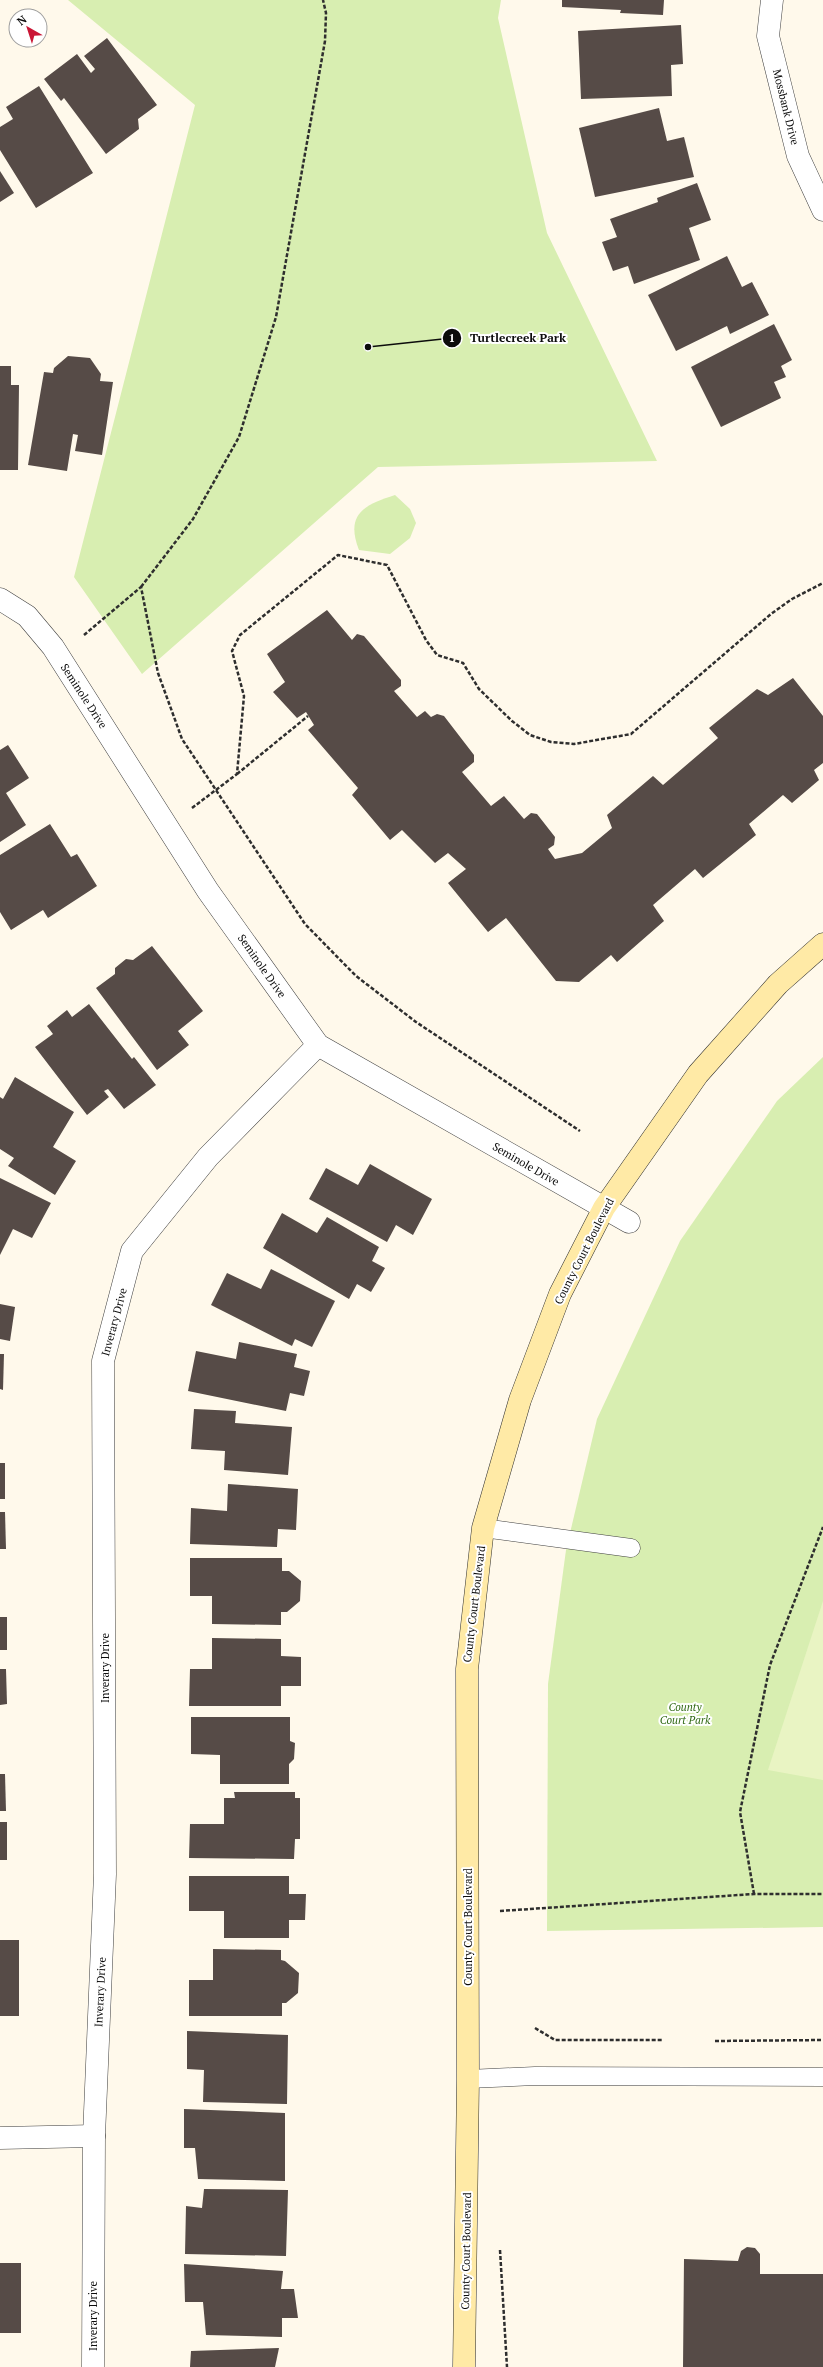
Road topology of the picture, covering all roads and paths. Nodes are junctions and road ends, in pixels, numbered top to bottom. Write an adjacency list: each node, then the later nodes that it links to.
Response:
1 (322, 0): 5 (path)
2 (772, 0): 3 (street, Mossbank Drive)
3 (823, 210)
4 (823, 582): 9 (path)
5 (141, 587): 7 (path); 10 (path)
6 (0, 598): 7 (street, Seminole Drive)
7 (58, 655): 11 (street, Seminole Drive)
8 (308, 716): 9 (path)
9 (237, 774): 10 (path)
10 (216, 790): 11 (path); 14 (path)
11 (168, 827): 13 (street, Seminole Drive)
12 (823, 944): 15 (street, County Court Boulevard)
13 (318, 1045): 15 (street, Seminole Drive); 29 (street, Inverary Drive)
14 (580, 1131)
15 (604, 1208): 16 (street, Seminole Drive); 18 (street, County Court Boulevard)
16 (628, 1222)
17 (823, 1527): 20 (path)
18 (483, 1528): 19 (lane); 22 (street, County Court Boulevard)
19 (631, 1548)
20 (754, 1894): 21 (path); 22 (path)
21 (823, 1894)
22 (468, 1914): 28 (street, County Court Boulevard)
23 (535, 2028): 24 (path)
24 (662, 2040)
25 (823, 2040): 26 (path)
26 (714, 2041)
27 (823, 2077): 28 (lane)
28 (468, 2079): 33 (street, County Court Boulevard)
29 (94, 2136): 30 (street); 32 (street, Inverary Drive)
30 (0, 2138)
31 (499, 2246): 34 (path)
32 (93, 2367)
33 (464, 2367)
34 (507, 2367)

